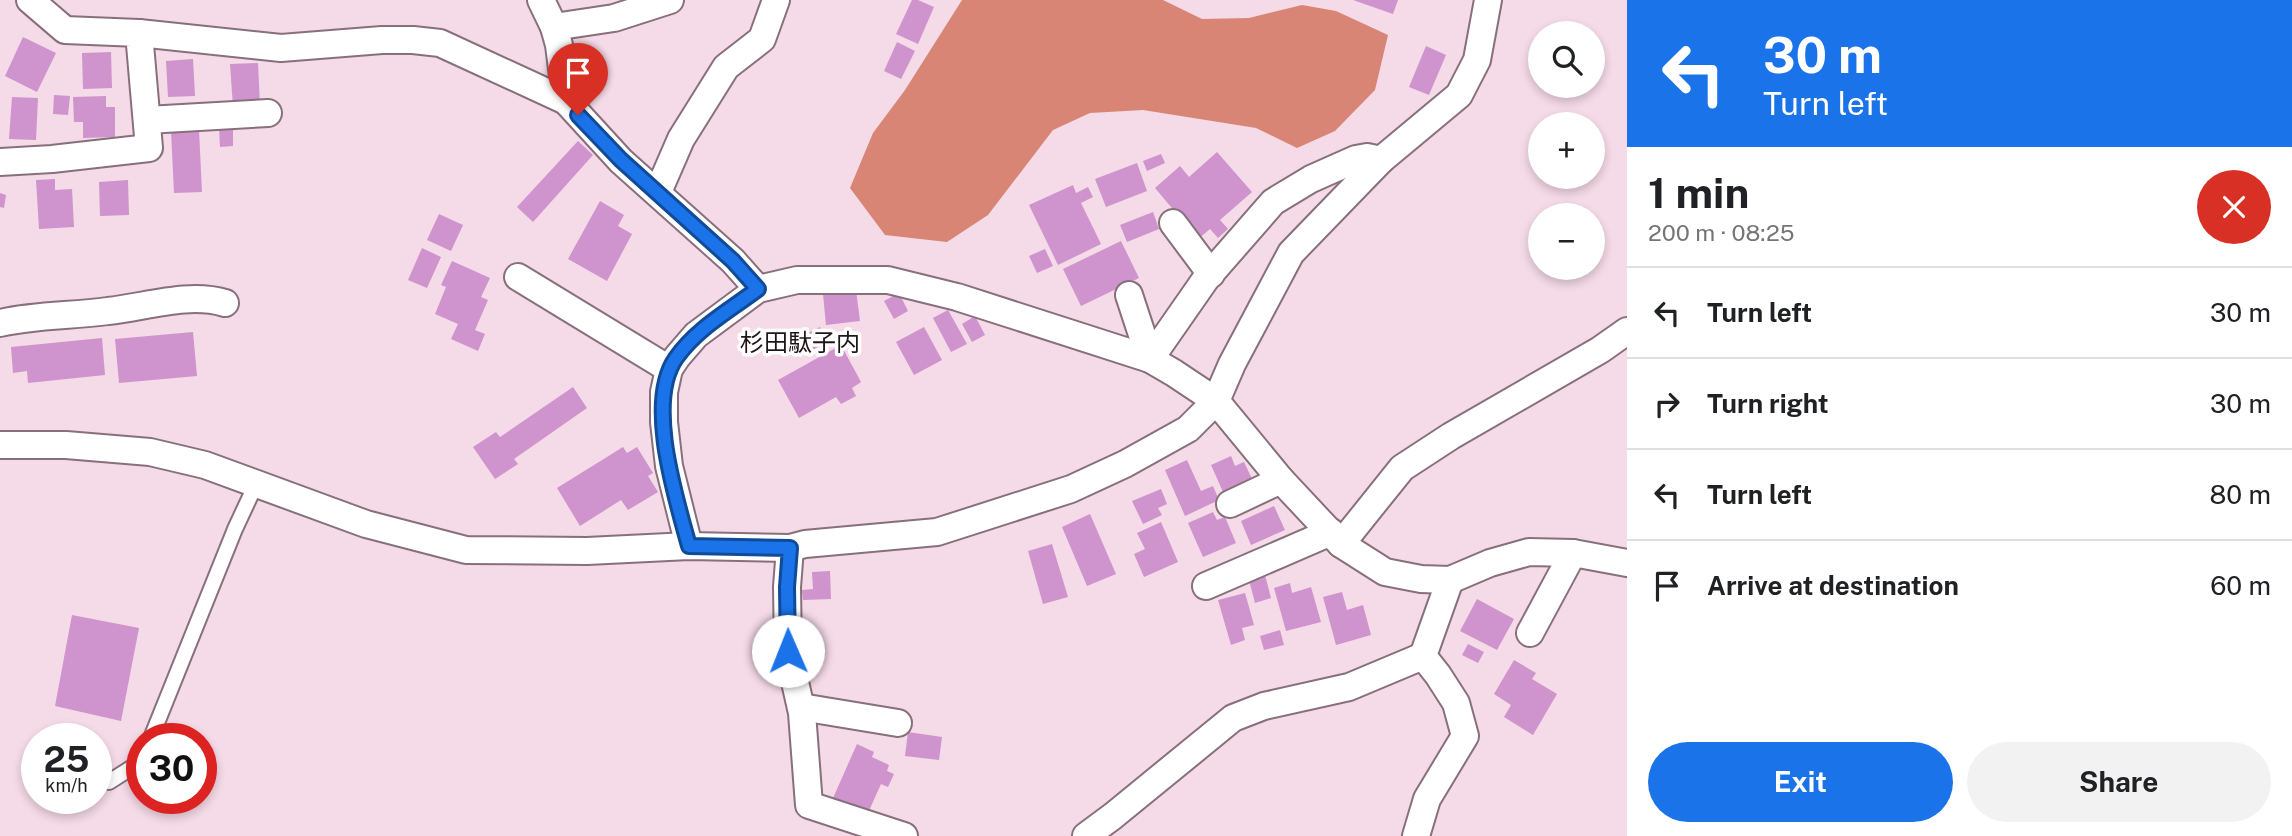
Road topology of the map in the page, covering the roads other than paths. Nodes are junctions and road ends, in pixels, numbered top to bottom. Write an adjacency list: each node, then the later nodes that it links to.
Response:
1 (30, 0): 7 (street)
2 (541, 0): 6 (street)
3 (670, 0): 6 (street)
4 (776, 0): 13 (street)
5 (1482, 4): 11 (street)
6 (554, 27): 8 (street)
7 (139, 33): 8 (street); 10 (street)
8 (566, 101): 13 (street)
9 (268, 113): 10 (street)
10 (147, 120): 12 (street)
11 (1381, 160): 15 (street); 24 (street)
12 (0, 162)
13 (658, 192): 17 (street)
14 (1172, 223): 15 (street)
15 (1211, 274): 22 (street)
16 (518, 277): 23 (street)
17 (758, 289): 22 (street); 23 (street)
18 (1129, 295): 22 (street)
19 (225, 303): 20 (street)
20 (0, 323)
21 (1627, 331): 29 (street)
22 (1150, 359): 24 (street)
23 (669, 369): 30 (street)
24 (1216, 401): 26 (street); 31 (street)
25 (0, 445): 27 (street)
26 (1281, 480): 28 (street); 29 (street)
27 (256, 484): 30 (street); 39 (lane)
28 (1230, 504)
29 (1336, 538): 34 (street); 35 (street)
30 (689, 546): 31 (street)
31 (790, 548): 38 (street)
32 (1573, 553): 33 (street); 34 (street); 36 (street)
33 (1627, 562)
34 (1450, 580): 37 (street)
35 (1206, 586)
36 (1530, 633)
37 (1423, 656): 42 (street); 43 (street)
38 (801, 707): 40 (street); 41 (street)
39 (157, 723)
40 (898, 723)
41 (904, 836)
42 (1086, 836)
43 (1416, 836)

